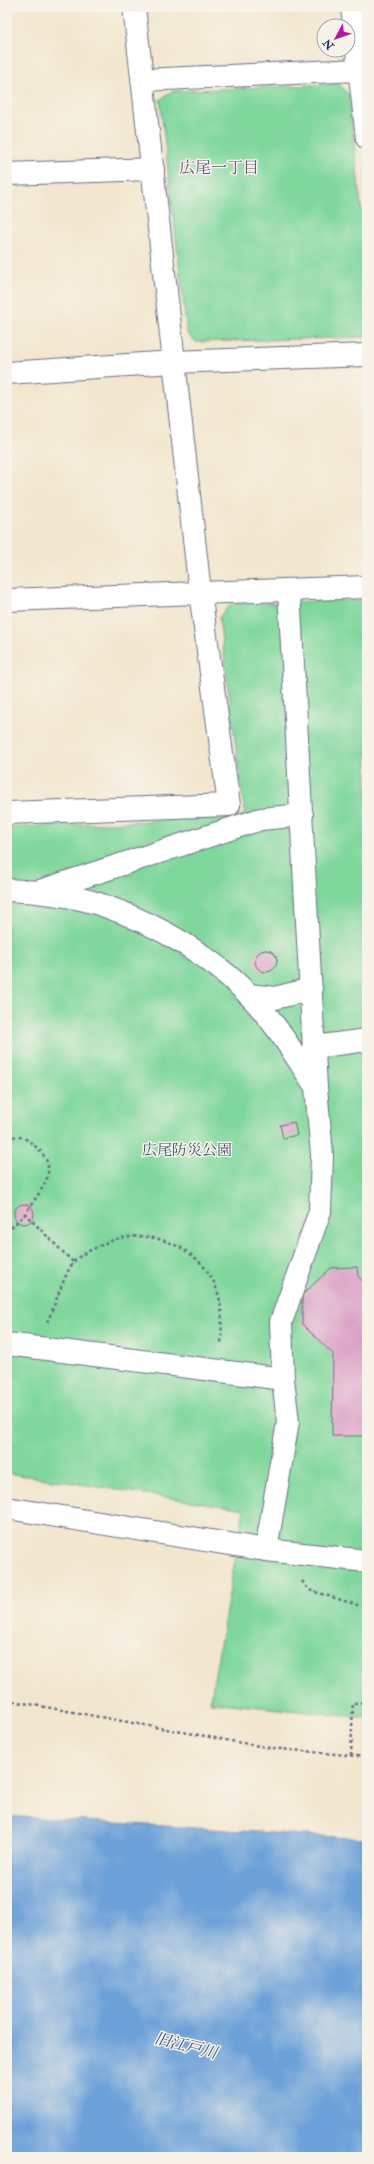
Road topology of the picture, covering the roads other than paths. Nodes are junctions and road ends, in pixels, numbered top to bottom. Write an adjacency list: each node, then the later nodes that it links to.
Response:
1 (134, 7): 4 (street)
2 (352, 7): 3 (street)
3 (360, 70): 4 (street); 5 (street)
4 (142, 80): 6 (street)
5 (367, 138)
6 (153, 168): 7 (street); 9 (street)
7 (7, 174)
8 (367, 355): 9 (street)
9 (173, 362): 10 (street); 13 (street)
10 (7, 373)
11 (367, 587): 12 (street)
12 (289, 591): 13 (street); 16 (street)
13 (200, 592): 14 (street); 15 (street)
14 (7, 600)
15 (7, 813)
16 (302, 815): 18 (street); 19 (street)
17 (7, 890): 18 (street)
18 (39, 891): 20 (street)
19 (311, 988): 20 (street); 22 (street)
20 (249, 995): 23 (street)
21 (367, 1040): 22 (street)
22 (314, 1047): 23 (street)
23 (316, 1087): 25 (street)
24 (7, 1344): 25 (street)
25 (283, 1379): 27 (street)
26 (7, 1508): 27 (street)
27 (266, 1550): 28 (street)
28 (367, 1561)

